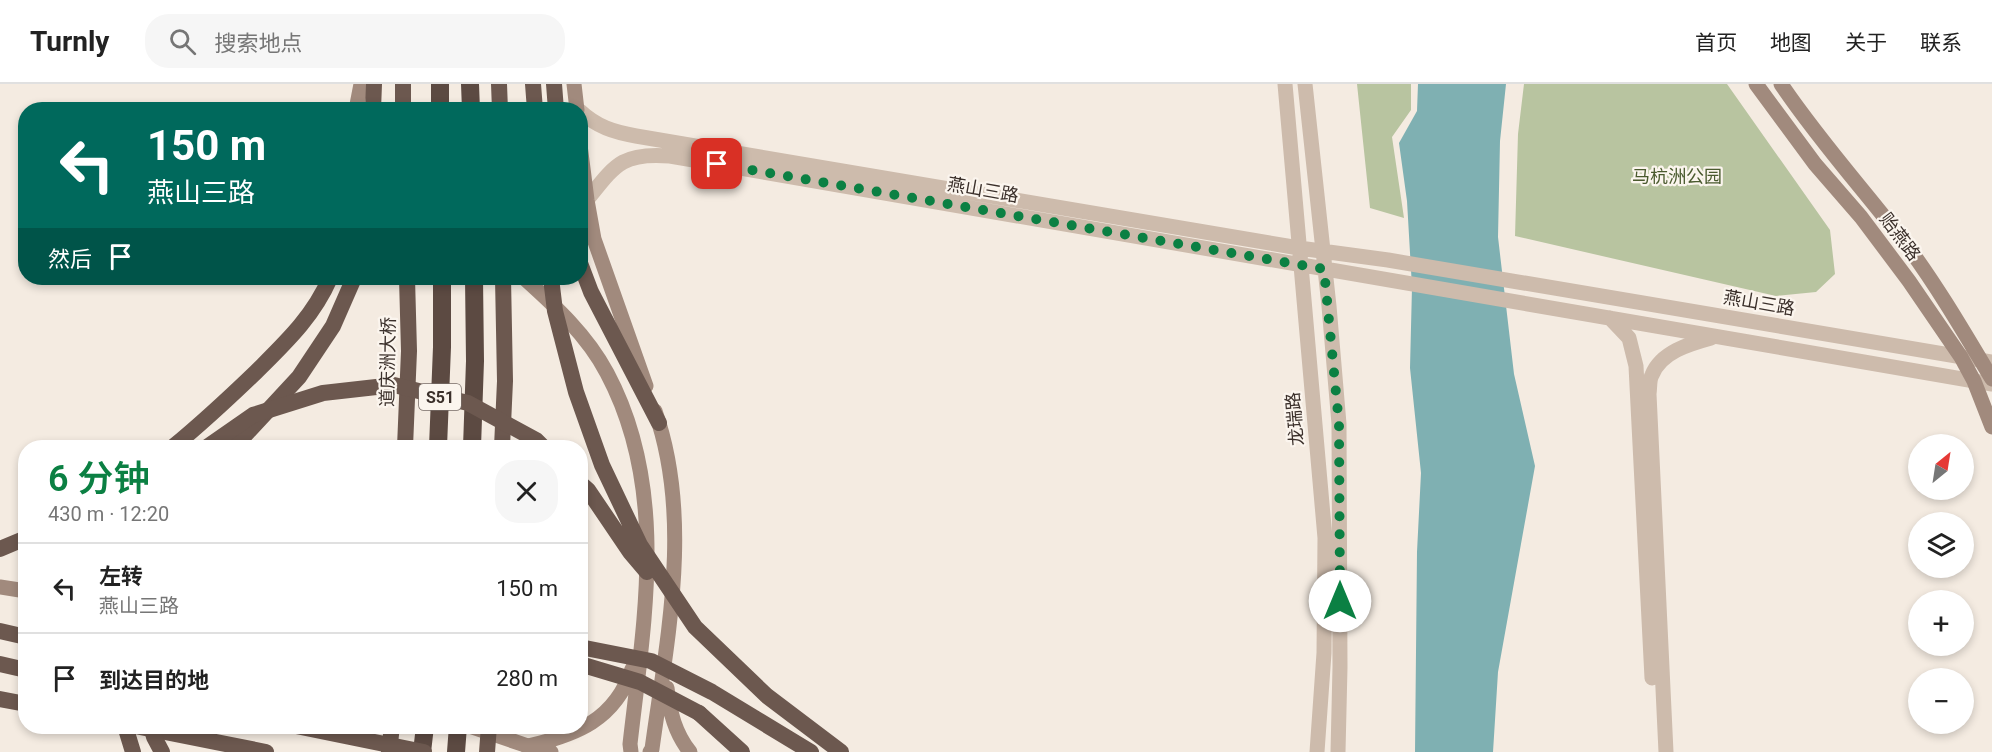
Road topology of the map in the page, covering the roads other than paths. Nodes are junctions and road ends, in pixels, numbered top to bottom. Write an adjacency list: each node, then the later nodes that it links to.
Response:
1 (361, 84): 14 (main road)
2 (374, 84): 15 (highway)
3 (403, 84): 16 (highway)
4 (440, 84): 17 (highway)
5 (470, 84): 18 (highway)
6 (499, 84): 19 (highway)
7 (533, 84): 20 (highway)
8 (554, 84): 21 (highway)
9 (574, 84): 22 (main road)
10 (1285, 84): 26 (street, 龙瑞路)
11 (1305, 84): 27 (street)
12 (1756, 84): 41 (main road, 贻燕路)
13 (1781, 84): 42 (main road, 贻燕路)
14 (358, 102)
15 (373, 102)
16 (403, 102)
17 (440, 102)
18 (471, 102)
19 (500, 102)
20 (534, 102)
21 (555, 102)
22 (577, 102)
23 (588, 118): 26 (street, 燕山三路)
24 (588, 199): 28 (street, 燕山三路)
25 (588, 206): 46 (main road)
26 (1299, 248): 27 (street, 燕山三路); 28 (street, 龙瑞路)
27 (1322, 252): 29 (street); 41 (street, 燕山三路)
28 (1301, 265): 29 (street, 燕山三路); 100 (street, 龙瑞路)
29 (1324, 269): 39 (street, 燕山三路); 101 (street)
30 (588, 284): 46 (highway)
31 (327, 285): 48 (highway)
32 (351, 285): 50 (highway, bridge)
33 (407, 285): 51 (highway, 道庆洲大桥)
34 (442, 285): 52 (highway, S51)
35 (474, 285): 53 (highway, S51)
36 (503, 285): 54 (highway)
37 (532, 285): 61 (main road)
38 (551, 285): 63 (highway, bridge)
39 (1610, 318): 40 (street); 102 (street)
40 (1717, 336): 44 (street); 103 (street)
41 (1960, 357): 42 (street, 燕山三路); 44 (main road, 贻燕路)
42 (1987, 362): 43 (main road, 贻燕路)
43 (1992, 379)
44 (1974, 381): 45 (street); 47 (main road, 贻燕路)
45 (1992, 384)
46 (659, 423): 62 (main road)
47 (1992, 427)
48 (182, 440)
49 (217, 440): 55 (highway, bridge)
50 (240, 440)
51 (405, 440)
52 (438, 440)
53 (472, 440)
54 (502, 440)
55 (536, 440)
56 (588, 490): 63 (highway, bridge)
57 (18, 541): 58 (highway)
58 (0, 549)
59 (0, 587): 60 (main road)
60 (18, 590)
61 (644, 618): 62 (main road); 66 (main road)
62 (669, 621): 68 (main road)
63 (695, 627): 99 (highway, bridge)
64 (0, 631): 65 (highway)
65 (18, 635)
66 (642, 640): 74 (main road); 94 (main road)
67 (588, 648): 98 (highway, bridge)
68 (666, 648): 95 (main road); 96 (main road)
69 (0, 664): 71 (highway)
70 (588, 666): 97 (highway, bridge)
71 (18, 668)
72 (0, 699): 73 (highway)
73 (18, 702)
74 (588, 726)
75 (127, 734): 86 (highway)
76 (153, 734): 87 (highway, bridge)
77 (176, 734): 88 (highway)
78 (335, 734): 90 (highway, bridge)
79 (391, 734): 89 (highway)
80 (424, 734): 90 (highway)
81 (457, 734): 91 (highway)
82 (488, 734): 92 (highway, bridge)
83 (490, 734): 85 (main road)
84 (571, 734): 85 (main road)
85 (528, 749): 93 (main road)
86 (133, 752)
87 (162, 752)
88 (266, 752)
89 (389, 752)
90 (423, 752)
91 (456, 752)
92 (487, 752)
93 (551, 752)
94 (631, 752)
95 (650, 752)
96 (690, 752)
97 (742, 752)
98 (811, 752)
99 (841, 752)
100 (1317, 752)
101 (1338, 752)
102 (1656, 752)
103 (1666, 752)

